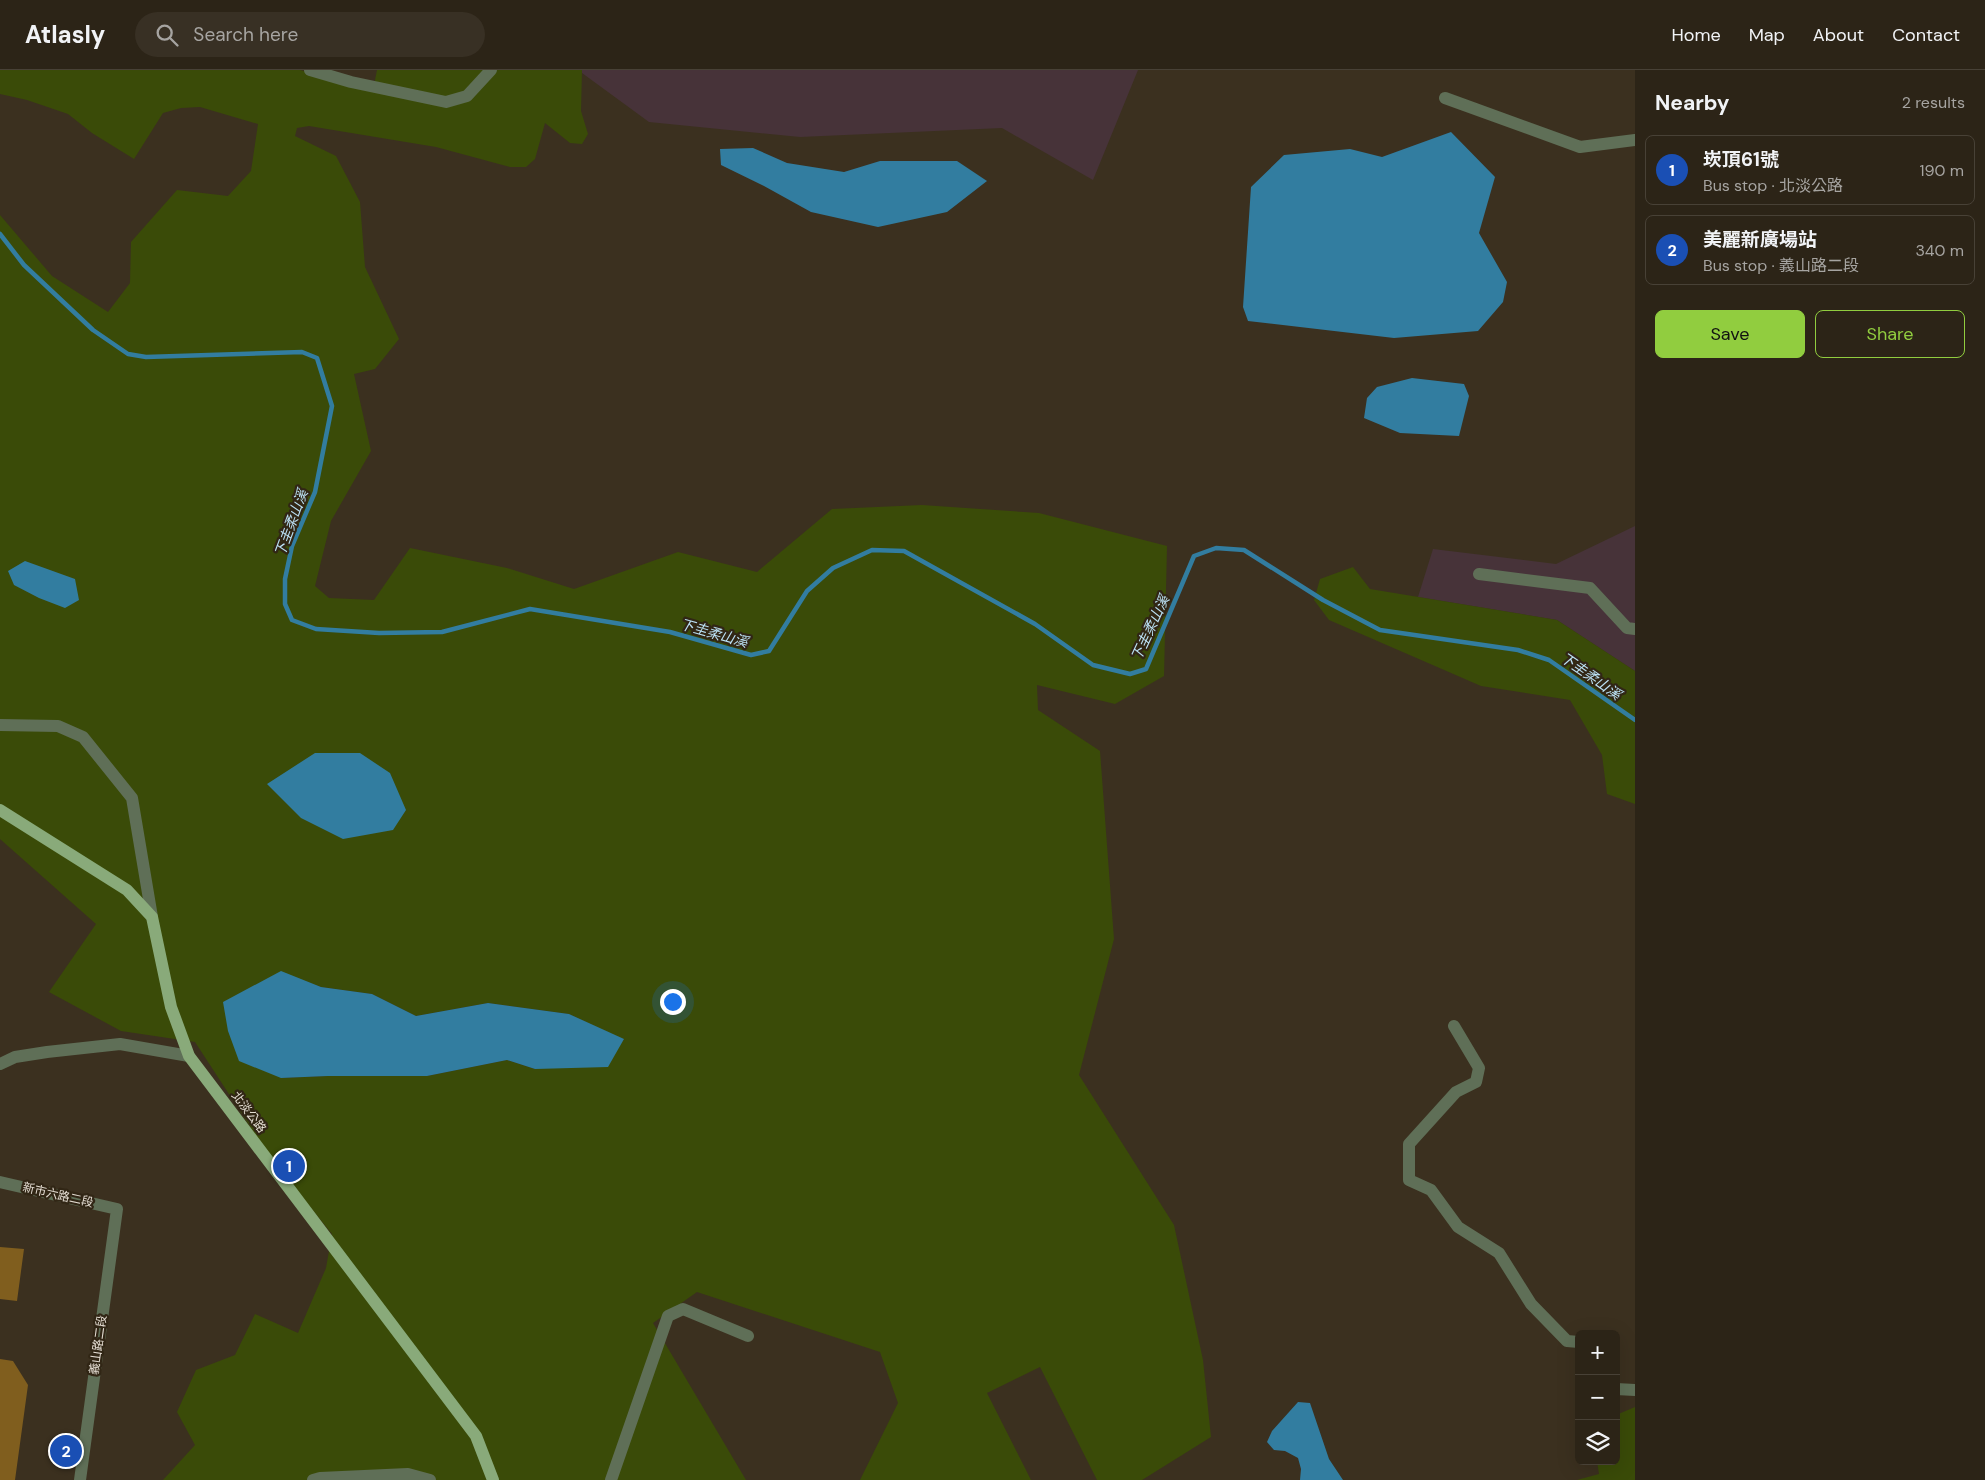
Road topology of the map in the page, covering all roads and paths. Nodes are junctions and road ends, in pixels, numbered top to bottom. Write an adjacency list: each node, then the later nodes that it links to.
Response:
1 (310, 70): 2 (street)
2 (491, 70)
3 (1445, 98): 4 (street)
4 (1635, 140)
5 (1479, 574): 6 (street)
6 (1635, 629)
7 (0, 725): 9 (street)
8 (0, 810): 9 (main road)
9 (152, 917): 11 (main road, 北淡公路)
10 (1454, 1026): 16 (street)
11 (189, 1056): 12 (street); 22 (main road, 北淡公路)
12 (0, 1064)
13 (0, 1182): 14 (street, 新市六路二段)
14 (117, 1209): 19 (street, 義山路二段)
15 (748, 1336): 23 (street)
16 (1575, 1342)
17 (1620, 1389): 18 (street)
18 (1635, 1390)
19 (80, 1480)
20 (313, 1480): 21 (street)
21 (430, 1480)
22 (493, 1480)
23 (612, 1480)

